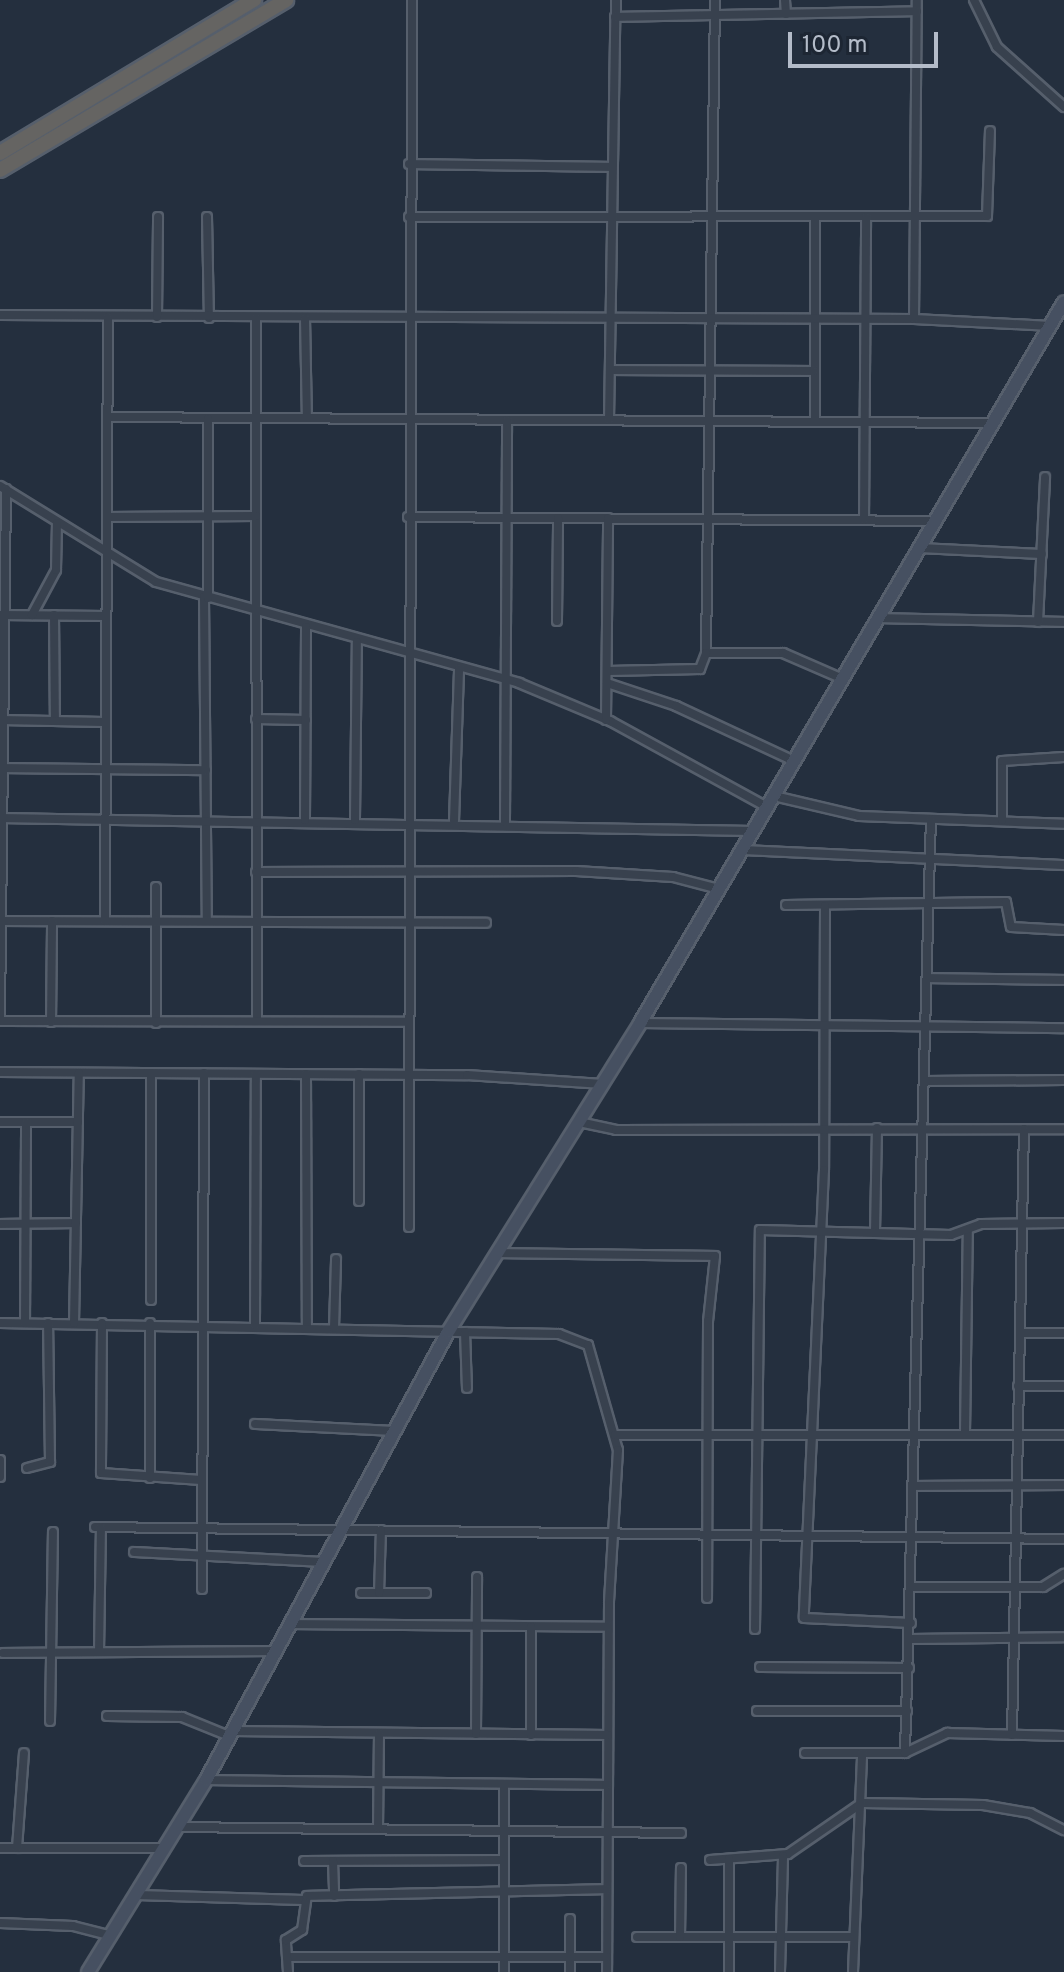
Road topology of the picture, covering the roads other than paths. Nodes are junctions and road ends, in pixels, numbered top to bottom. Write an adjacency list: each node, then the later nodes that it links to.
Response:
1 (254, 0): 15 (highway)
2 (286, 0): 18 (highway)
3 (412, 0): 16 (street)
4 (616, 0): 12 (street)
5 (715, 0): 11 (street)
6 (785, 0): 10 (street)
7 (917, 0): 9 (street)
8 (974, 0): 13 (street)
9 (917, 11): 10 (street); 25 (street)
10 (786, 14): 11 (street)
11 (714, 15): 12 (street); 26 (street)
12 (616, 17): 17 (street)
13 (1064, 107)
14 (990, 131): 25 (street)
15 (0, 153)
16 (409, 164): 17 (street); 21 (street)
17 (612, 167): 22 (street)
18 (0, 170)
19 (158, 217): 30 (street)
20 (207, 217): 31 (street)
21 (409, 217): 22 (street); 34 (street)
22 (612, 217): 26 (street); 35 (street)
23 (815, 217): 24 (street); 26 (street); 37 (street)
24 (866, 217): 25 (street); 38 (street)
25 (914, 217): 39 (street)
26 (714, 218): 36 (street)
27 (1064, 302): 40 (main road)
28 (0, 315): 29 (street)
29 (108, 317): 30 (street); 44 (street)
30 (157, 317): 31 (street)
31 (209, 318): 32 (street)
32 (256, 318): 33 (street); 45 (street)
33 (305, 318): 34 (street); 46 (street)
34 (409, 318): 35 (street); 48 (street)
35 (610, 319): 36 (street); 41 (street)
36 (712, 319): 37 (street); 42 (street)
37 (814, 319): 38 (street); 43 (street)
38 (864, 319): 39 (street); 53 (street)
39 (914, 319): 40 (street)
40 (1050, 326): 54 (main road)
41 (610, 370): 42 (street); 50 (street)
42 (712, 370): 43 (street); 51 (street)
43 (814, 371): 52 (street)
44 (108, 417): 47 (street); 59 (street)
45 (256, 418): 46 (street); 47 (street); 58 (street)
46 (307, 418): 48 (street)
47 (208, 419): 57 (street)
48 (409, 419): 49 (street); 60 (street)
49 (507, 420): 50 (street); 61 (street)
50 (609, 420): 51 (street)
51 (711, 421): 52 (street); 64 (street)
52 (815, 422): 53 (street)
53 (862, 422): 54 (street); 65 (street)
54 (993, 423): 66 (main road)
55 (1045, 477): 69 (street)
56 (3, 488): 67 (street); 73 (street)
57 (208, 515): 58 (street); 59 (street); 71 (street)
58 (256, 516): 72 (street)
59 (107, 517): 70 (street)
60 (408, 517): 61 (street); 84 (street)
61 (507, 518): 62 (street); 88 (street)
62 (558, 518): 63 (street); 78 (street)
63 (608, 518): 64 (street); 86 (street)
64 (710, 519): 65 (street); 83 (street)
65 (864, 520): 66 (street)
66 (936, 521): 68 (main road)
67 (57, 523): 70 (street); 74 (street)
68 (919, 548): 69 (street); 77 (main road)
69 (1042, 554): 79 (street)
70 (106, 555): 71 (street); 76 (street)
71 (206, 597): 72 (street); 100 (street)
72 (256, 612): 81 (street); 90 (street)
73 (2, 615): 74 (street); 91 (street)
74 (32, 615): 75 (street)
75 (54, 615): 76 (street); 94 (street)
76 (106, 616): 95 (street)
77 (879, 618): 79 (street); 87 (main road)
78 (557, 621)
79 (1038, 622): 80 (street)
80 (1064, 622)
81 (306, 627): 82 (street); 92 (street)
82 (357, 642): 84 (street); 108 (street)
83 (706, 653): 86 (street); 87 (street)
84 (406, 658): 85 (street); 110 (street)
85 (459, 668): 88 (street); 111 (street)
86 (608, 671): 89 (street)
87 (843, 679): 97 (main road)
88 (507, 680): 93 (street); 112 (street)
89 (607, 683): 93 (street); 97 (street)
90 (256, 719): 92 (street); 105 (street)
91 (2, 720): 94 (street); 98 (street)
92 (306, 720): 107 (street)
93 (606, 720): 101 (street)
94 (55, 721): 95 (street)
95 (104, 722): 99 (street)
96 (1064, 757): 109 (street)
97 (794, 761): 101 (main road)
98 (2, 768): 99 (street); 102 (street)
99 (105, 769): 100 (street); 103 (street)
100 (206, 770): 104 (street)
101 (770, 802): 106 (street); 114 (main road)
102 (2, 818): 103 (street); 127 (street)
103 (105, 819): 104 (street); 129 (street)
104 (206, 819): 105 (street); 126 (street)
105 (256, 819): 107 (street); 118 (street)
106 (931, 819): 109 (street); 116 (street)
107 (305, 820): 108 (street)
108 (355, 820): 110 (street)
109 (1002, 820): 113 (street)
110 (407, 821): 111 (street); 119 (street)
111 (454, 821): 112 (street)
112 (505, 822): 114 (street)
113 (1064, 824)
114 (754, 831): 115 (main road)
115 (742, 850): 116 (street); 121 (main road)
116 (930, 859): 117 (street); 123 (street)
117 (1064, 865)
118 (256, 872): 119 (street); 125 (street)
119 (407, 873): 121 (street); 131 (street)
120 (156, 887): 130 (street)
121 (719, 889): 141 (main road)
122 (786, 905): 124 (street)
123 (929, 905): 124 (street); 133 (street); 134 (street)
124 (825, 906): 142 (street)
125 (257, 919): 126 (street); 131 (street); 137 (street)
126 (207, 920): 130 (street)
127 (1, 921): 128 (street); 136 (street)
128 (52, 921): 129 (street); 138 (street)
129 (105, 921): 130 (street)
130 (156, 921): 140 (street)
131 (407, 922): 132 (street); 139 (street)
132 (486, 923)
133 (1064, 930)
134 (927, 978): 135 (street); 144 (street)
135 (1064, 980)
136 (0, 1019): 138 (street)
137 (257, 1021): 139 (street); 140 (street)
138 (51, 1022): 140 (street)
139 (406, 1022): 152 (street)
140 (156, 1023)
141 (640, 1023): 142 (street); 155 (main road)
142 (823, 1028): 144 (street); 160 (street)
143 (1064, 1028): 144 (street)
144 (926, 1031): 154 (street)
145 (0, 1072): 146 (street)
146 (79, 1073): 147 (street); 158 (street)
147 (151, 1073): 148 (street); 178 (street)
148 (204, 1073): 149 (street); 185 (street)
149 (256, 1074): 150 (street); 186 (street)
150 (306, 1074): 151 (street); 187 (street)
151 (359, 1074): 152 (street); 165 (street)
152 (407, 1075): 155 (street); 171 (street)
153 (1064, 1080): 154 (street)
154 (926, 1081): 162 (street)
155 (603, 1084): 159 (main road)
156 (0, 1122): 157 (street)
157 (26, 1122): 158 (street); 170 (street)
158 (78, 1122): 166 (street)
159 (579, 1122): 160 (street); 176 (main road)
160 (823, 1127): 161 (street); 172 (street)
161 (877, 1128): 162 (street); 174 (street)
162 (927, 1128): 163 (street); 175 (street)
163 (1024, 1129): 164 (street); 167 (street)
164 (1064, 1129)
165 (359, 1201)
166 (76, 1223): 170 (street); 182 (street)
167 (1022, 1223): 168 (street); 173 (street); 191 (street)
168 (1064, 1223)
169 (0, 1224): 170 (street)
170 (24, 1224): 180 (street)
171 (409, 1227)
172 (821, 1230): 174 (street); 197 (street); 199 (street)
173 (968, 1230): 175 (street); 201 (street)
174 (875, 1232): 175 (street)
175 (917, 1234): 200 (street)
176 (497, 1253): 189 (main road); 202 (street)
177 (336, 1259): 188 (street)
178 (151, 1300)
179 (0, 1323): 180 (street)
180 (25, 1323): 181 (street)
181 (48, 1323): 182 (street); 207 (street)
182 (74, 1323): 183 (street)
183 (102, 1323): 184 (street); 209 (street)
184 (150, 1323): 185 (street); 209 (street)
185 (202, 1324): 186 (street); 210 (street)
186 (255, 1325): 187 (street)
187 (307, 1327): 188 (street)
188 (334, 1328): 189 (street)
189 (448, 1332): 190 (street); 198 (main road)
190 (465, 1332): 195 (street); 204 (street)
191 (1020, 1333): 192 (street); 193 (street)
192 (1064, 1333)
193 (1018, 1386): 194 (street); 203 (street)
194 (1064, 1386)
195 (467, 1388)
196 (255, 1424): 198 (street)
197 (811, 1430): 199 (street); 200 (street); 219 (street)
198 (395, 1431): 215 (main road)
199 (758, 1432): 202 (street); 218 (street)
200 (915, 1432): 201 (street); 213 (street)
201 (965, 1433): 203 (street)
202 (705, 1434): 204 (street); 220 (street)
203 (1017, 1434): 205 (street); 211 (street)
204 (615, 1435): 221 (street)
205 (1064, 1435)
206 (0, 1460): 208 (street)
207 (27, 1468)
208 (0, 1477)
209 (150, 1478): 210 (street)
210 (201, 1480): 214 (street)
211 (1013, 1484): 212 (street); 213 (street); 223 (street)
212 (1064, 1485)
213 (914, 1486): 222 (street)
214 (202, 1528): 215 (street); 226 (street); 248 (street)
215 (343, 1530): 216 (street); 227 (main road)
216 (381, 1530): 221 (street); 234 (street)
217 (53, 1532): 247 (street)
218 (758, 1532): 219 (street); 220 (street); 242 (street)
219 (808, 1532): 222 (street); 237 (street)
220 (706, 1533): 221 (street); 236 (street)
221 (615, 1534): 241 (street)
222 (914, 1534): 223 (street); 230 (street)
223 (1013, 1537): 224 (street); 231 (street)
224 (1064, 1539)
225 (134, 1552): 226 (street)
226 (202, 1553): 227 (street); 232 (street)
227 (324, 1562): 238 (main road)
228 (1064, 1574): 231 (street)
229 (477, 1577): 239 (street)
230 (913, 1587): 231 (street); 237 (street)
231 (1013, 1587): 244 (street)
232 (202, 1589)
233 (361, 1593): 234 (street)
234 (379, 1593): 235 (street)
235 (426, 1593)
236 (707, 1598)
237 (911, 1623): 245 (street)
238 (287, 1624): 239 (street); 246 (main road)
239 (476, 1626): 240 (street); 258 (street)
240 (531, 1627): 241 (street); 259 (street)
241 (608, 1627): 260 (street)
242 (755, 1629)
243 (1064, 1637): 244 (street)
244 (1013, 1638): 245 (street); 261 (street)
245 (911, 1639): 251 (street)
246 (274, 1651): 248 (street); 256 (main road)
247 (51, 1652): 248 (street); 249 (street); 255 (street)
248 (99, 1652)
249 (3, 1653)
250 (760, 1667): 251 (street)
251 (909, 1668): 253 (street)
252 (757, 1711): 253 (street)
253 (907, 1711): 266 (street)
254 (107, 1716): 256 (street)
255 (50, 1721)
256 (230, 1733): 257 (street); 267 (main road)
257 (379, 1733): 258 (street); 268 (street)
258 (476, 1734): 259 (street)
259 (531, 1735): 260 (street)
260 (608, 1735): 270 (street)
261 (1012, 1735): 262 (street); 266 (street)
262 (1064, 1736)
263 (24, 1753): 279 (street)
264 (805, 1753): 265 (street)
265 (862, 1753): 266 (street); 271 (street)
266 (905, 1753)
267 (206, 1780): 268 (street); 272 (main road)
268 (378, 1783): 269 (street); 273 (street)
269 (504, 1784): 270 (street); 274 (street)
270 (608, 1785): 276 (street)
271 (862, 1803): 275 (street); 281 (street); 299 (street)
272 (176, 1827): 273 (street); 280 (main road)
273 (378, 1828): 274 (street)
274 (504, 1828): 276 (street); 283 (street)
275 (1064, 1830)
276 (608, 1832): 277 (street); 288 (street)
277 (681, 1833)
278 (0, 1848): 279 (street)
279 (17, 1848): 280 (street)
280 (164, 1848): 289 (main road)
281 (783, 1856): 282 (street); 300 (street)
282 (729, 1859): 284 (street); 298 (street)
283 (504, 1860): 286 (street); 291 (street)
284 (710, 1860)
285 (304, 1861): 286 (street)
286 (333, 1861): 290 (street)
287 (681, 1868): 297 (street)
288 (607, 1889): 291 (street); 304 (street)
289 (137, 1895): 292 (street); 295 (main road)
290 (334, 1896): 291 (street); 292 (street)
291 (504, 1897): 301 (street)
292 (303, 1900): 302 (street)
293 (570, 1919): 303 (street)
294 (0, 1923): 295 (street)
295 (112, 1936): 305 (main road)
296 (637, 1937): 297 (street)
297 (680, 1937): 298 (street)
298 (728, 1937): 300 (street); 310 (street)
299 (852, 1937): 300 (street); 312 (street)
300 (779, 1938): 311 (street)
301 (504, 1956): 302 (street); 303 (street); 307 (street)
302 (287, 1957): 306 (street)
303 (570, 1957): 304 (street); 308 (street)
304 (607, 1957): 309 (street)
305 (88, 1972)
306 (288, 1972)
307 (504, 1972)
308 (570, 1972)
309 (607, 1972)
310 (729, 1972)
311 (780, 1972)
312 (853, 1972)

